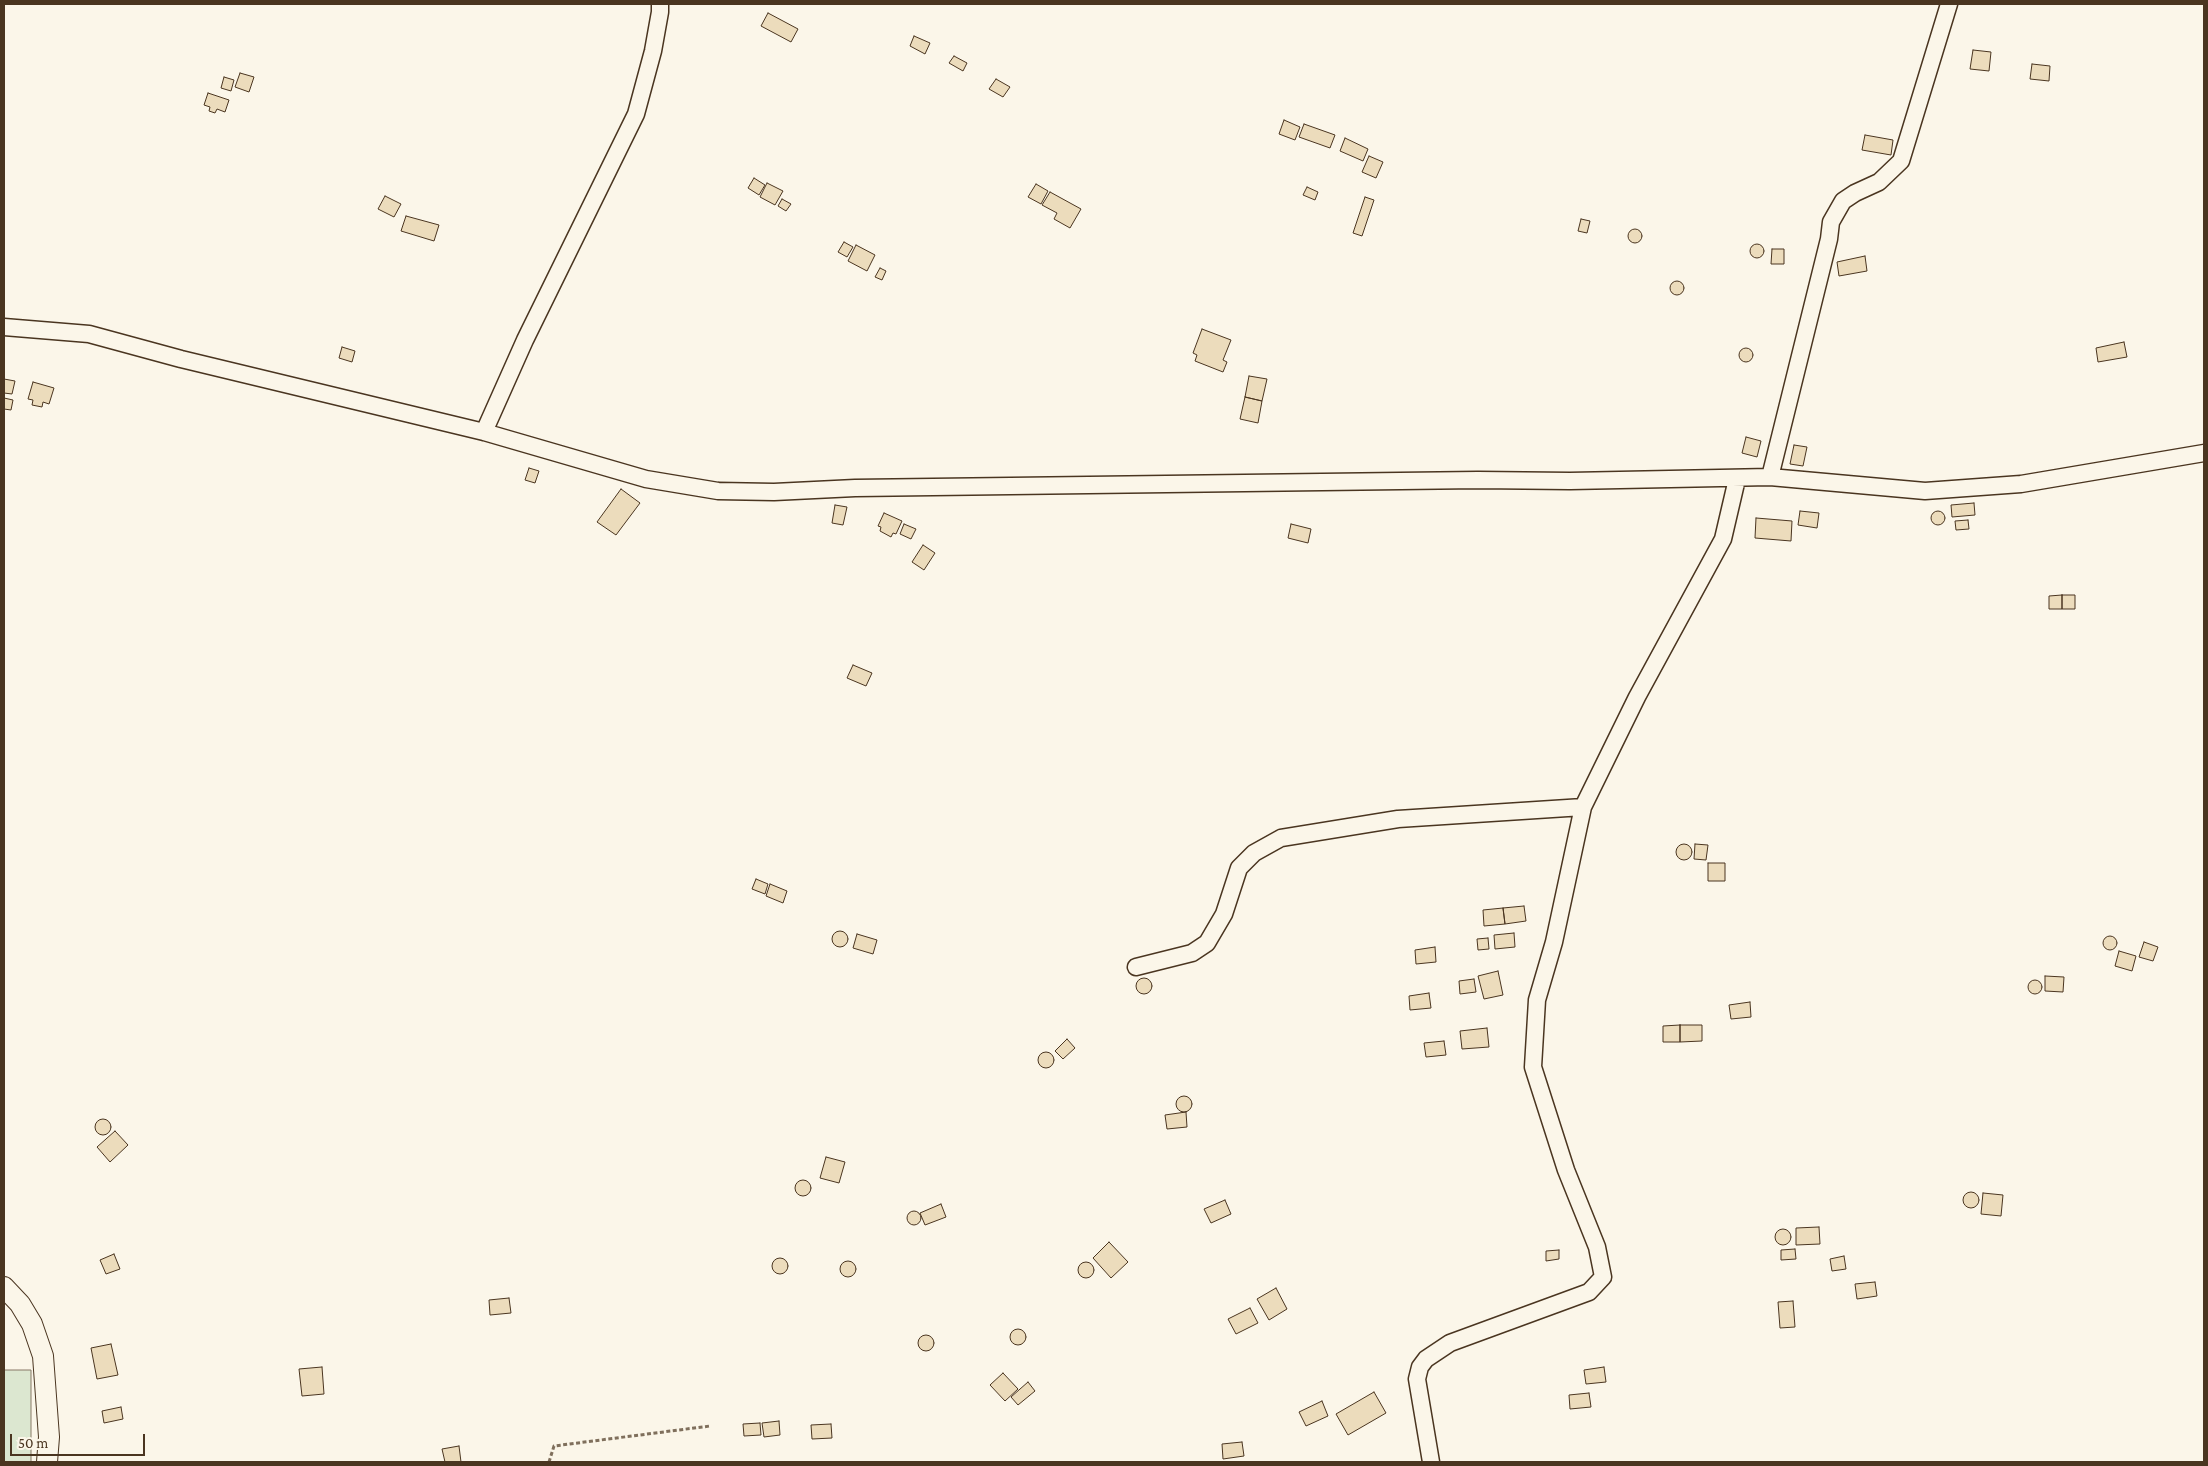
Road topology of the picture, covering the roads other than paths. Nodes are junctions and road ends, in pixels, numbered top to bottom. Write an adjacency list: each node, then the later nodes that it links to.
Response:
1 (660, 4): 4 (street)
2 (1949, 4): 6 (street)
3 (4, 327): 4 (street)
4 (484, 432): 7 (street)
5 (2204, 453): 6 (street)
6 (1770, 477): 7 (street)
7 (1737, 479): 8 (street)
8 (1583, 807): 9 (street); 12 (street)
9 (1136, 968)
10 (4, 1287): 11 (street)
11 (47, 1462)
12 (1431, 1462)

